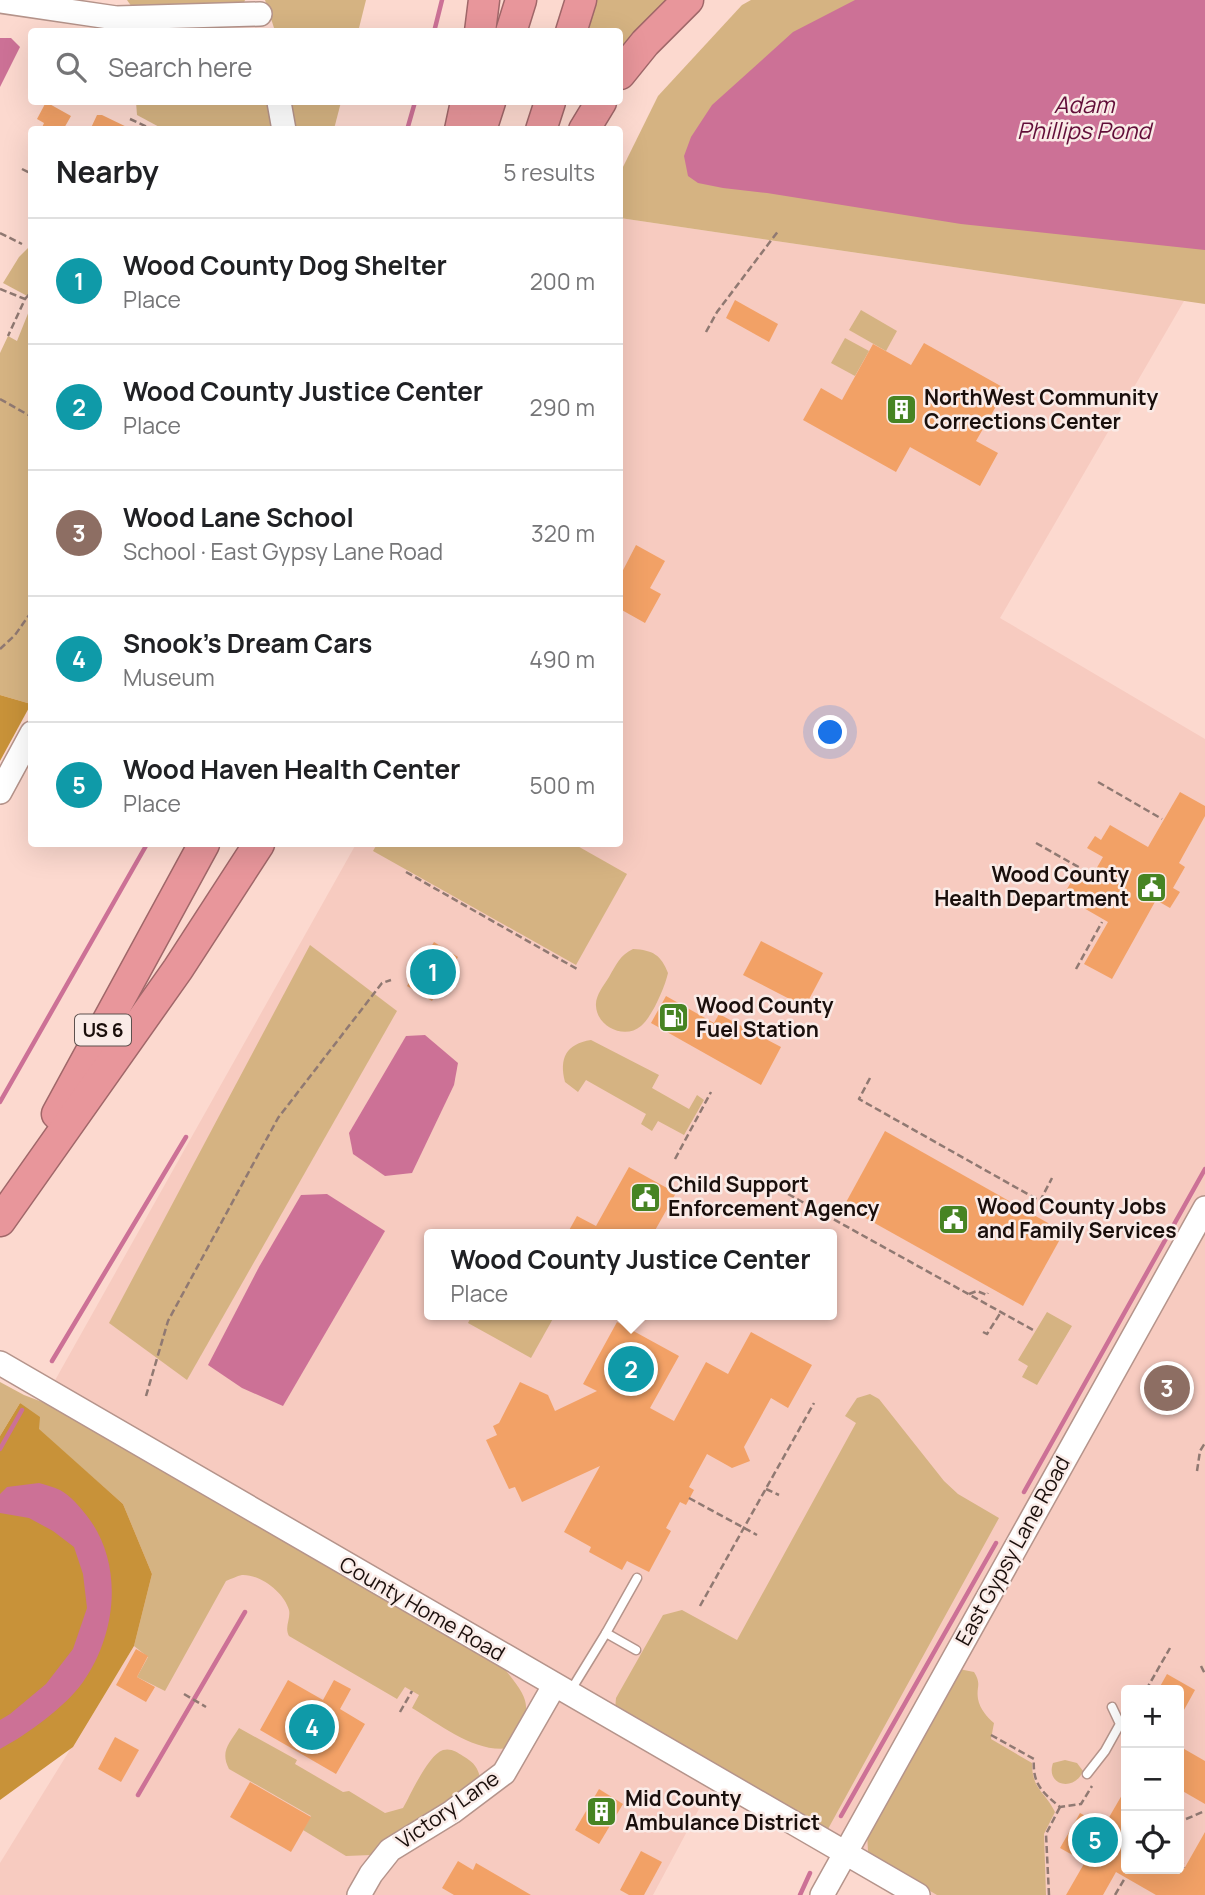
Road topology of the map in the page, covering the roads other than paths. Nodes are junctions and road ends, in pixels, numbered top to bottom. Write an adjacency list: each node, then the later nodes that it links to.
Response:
1 (484, 0): 7 (highway)
2 (521, 0): 8 (highway)
3 (581, 0): 9 (highway)
4 (688, 0): 10 (highway)
5 (0, 1): 6 (street)
6 (260, 15)
7 (480, 28)
8 (512, 28)
9 (572, 28)
10 (623, 70)
11 (280, 105): 16 (street)
12 (465, 105): 17 (highway)
13 (488, 105): 18 (highway)
14 (549, 105): 19 (highway)
15 (599, 105): 20 (highway)
16 (283, 126)
17 (461, 126)
18 (482, 126)
19 (542, 126)
20 (586, 126)
21 (28, 740): 22 (street)
22 (0, 792)
23 (202, 847): 26 (highway, US 6)
24 (257, 847): 26 (highway, US 6)
25 (1205, 1208): 34 (street, East Gypsy Lane Road)
26 (0, 1219)
27 (0, 1363): 31 (street, County Home Road)
28 (637, 1578): 29 (lane)
29 (606, 1633): 30 (lane); 31 (lane)
30 (636, 1650)
31 (561, 1689): 34 (street, County Home Road); 35 (street, Victory Lane)
32 (1112, 1707): 33 (lane)
33 (1087, 1774)
34 (845, 1854): 36 (street, East Gypsy Lane Road); 37 (street, County Home Road)
35 (359, 1895)
36 (822, 1895)
37 (918, 1895)

